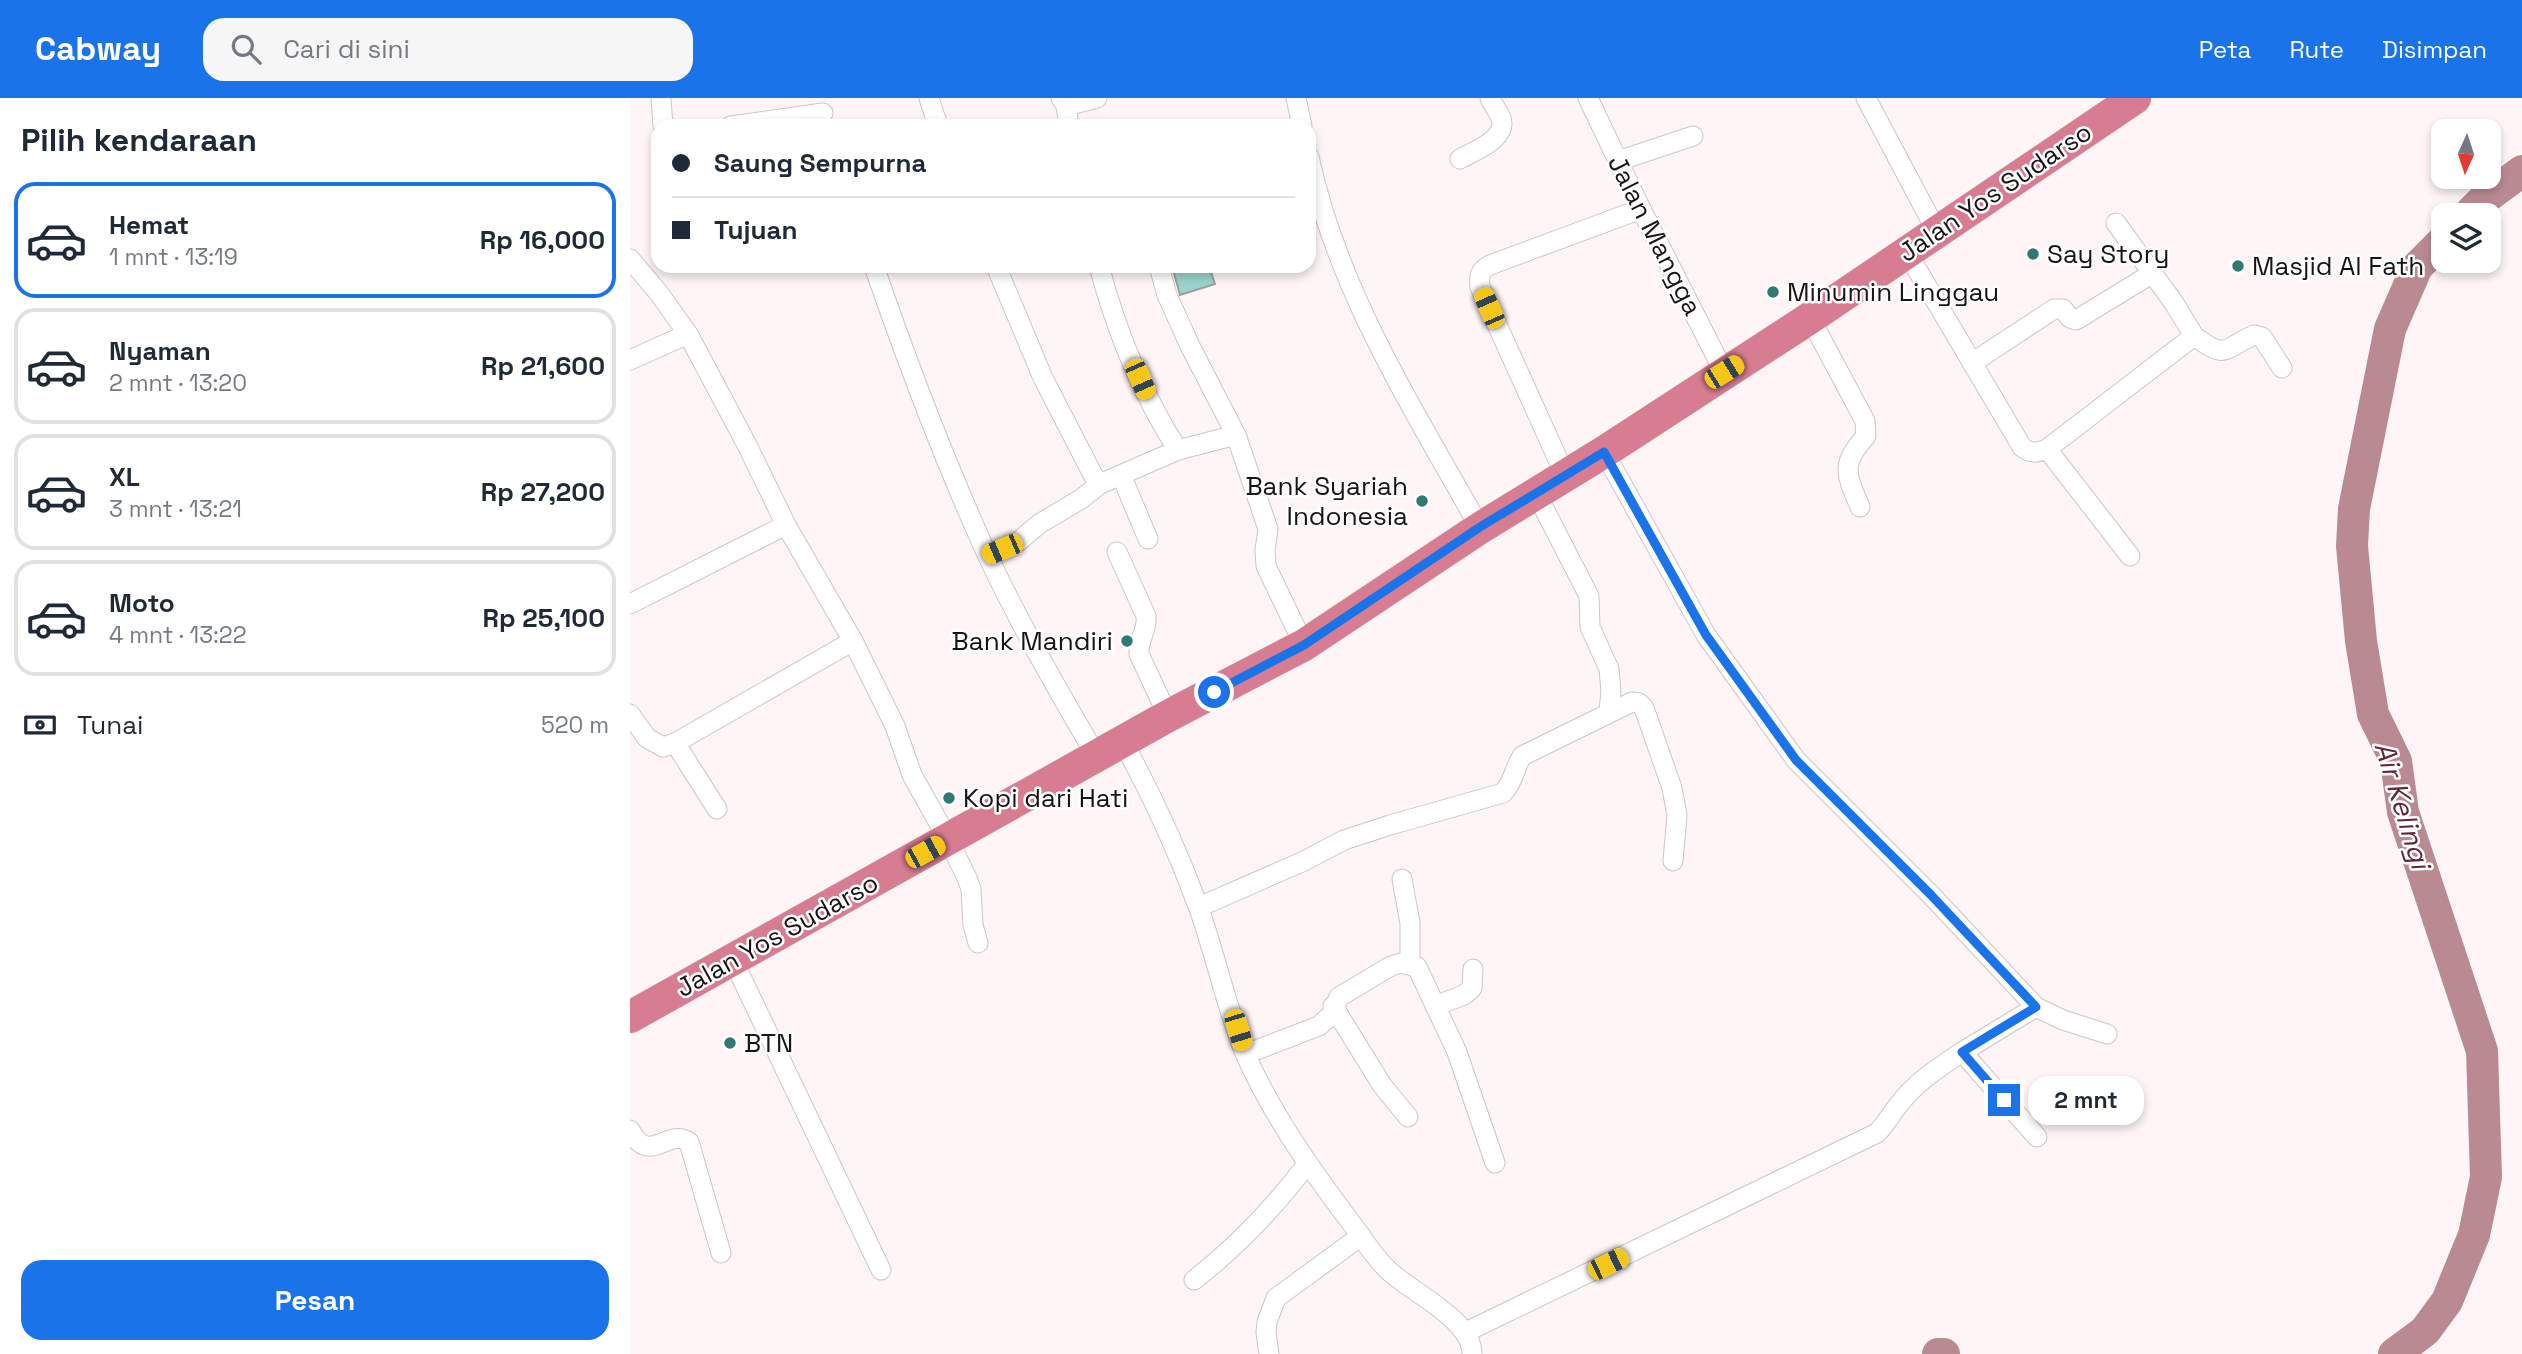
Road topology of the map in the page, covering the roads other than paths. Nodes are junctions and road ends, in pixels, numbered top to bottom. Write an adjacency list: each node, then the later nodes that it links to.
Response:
1 (661, 98): 12 (street)
2 (929, 98): 14 (street)
3 (1097, 98): 9 (street)
4 (1296, 98): 16 (street)
5 (1490, 98): 18 (street)
6 (1588, 98): 19 (street, Jalan Mangga)
7 (2135, 98): 10 (highway, Jalan Yos Sudarso)
8 (1871, 100): 23 (street)
9 (1063, 102): 15 (street)
10 (2103, 107): 23 (highway, Jalan Yos Sudarso)
11 (823, 112): 13 (street)
12 (662, 119)
13 (777, 119)
14 (936, 119)
15 (1067, 119)
16 (1300, 119)
17 (1693, 136): 19 (street)
18 (1460, 159)
19 (1618, 161): 21 (street, Jalan Mangga)
20 (1316, 196): 48 (street)
21 (1641, 209): 37 (street, Jalan Mangga); 42 (street)
22 (2116, 223): 30 (street)
23 (1937, 232): 24 (highway, Jalan Yos Sudarso)
24 (1906, 251): 31 (highway, Jalan Yos Sudarso); 35 (street)
25 (630, 259): 32 (street)
26 (876, 273): 51 (street)
27 (999, 273): 44 (street)
28 (1101, 273): 40 (street)
29 (1161, 273): 38 (street)
30 (2153, 273): 33 (street); 35 (street)
31 (1810, 317): 37 (highway, Jalan Yos Sudarso); 46 (street)
32 (688, 334): 34 (street); 47 (street)
33 (2194, 336): 36 (street); 39 (street)
34 (630, 360)
35 (1972, 363): 39 (street)
36 (2281, 368)
37 (1724, 372): 41 (highway, Jalan Yos Sudarso)
38 (1236, 435): 40 (street); 55 (street)
39 (2047, 449): 52 (street)
40 (1178, 450): 43 (street)
41 (1604, 452): 42 (highway, Jalan Yos Sudarso); 72 (street)
42 (1565, 475): 45 (highway, Jalan Yos Sudarso)
43 (1122, 477): 44 (street); 49 (street)
44 (1100, 484): 51 (street)
45 (1536, 493): 48 (highway, Jalan Yos Sudarso); 56 (street)
46 (1860, 507)
47 (786, 525): 53 (street); 54 (street)
48 (1480, 527): 55 (highway, Jalan Yos Sudarso)
49 (1148, 539)
50 (1117, 552): 58 (street)
51 (988, 555): 60 (street)
52 (2130, 556)
53 (630, 604)
54 (853, 641): 59 (street); 62 (street)
55 (1304, 645): 58 (highway, Jalan Yos Sudarso)
56 (1609, 712): 63 (street); 65 (street)
57 (630, 714): 59 (street)
58 (1168, 716): 60 (highway, Jalan Yos Sudarso)
59 (675, 743): 61 (street)
60 (1110, 749): 62 (highway, Jalan Yos Sudarso); 65 (street)
61 (717, 809)
62 (948, 839): 66 (street); 67 (highway, Jalan Yos Sudarso)
63 (1673, 861)
64 (1402, 879): 68 (street)
65 (1199, 907): 76 (street)
66 (978, 943)
67 (733, 960): 73 (highway, Jalan Yos Sudarso); 84 (street)
68 (1410, 964): 70 (street); 71 (street)
69 (1473, 969): 71 (street)
70 (1334, 1006): 76 (street); 77 (street)
71 (1435, 1006): 80 (street)
72 (2036, 1007): 74 (street); 75 (street)
73 (630, 1017)
74 (2107, 1034)
75 (1962, 1052): 79 (street); 86 (street)
76 (1245, 1055): 81 (street)
77 (1408, 1117)
78 (630, 1129): 83 (street)
79 (2037, 1137)
80 (1495, 1163)
81 (1307, 1164): 82 (street); 85 (street)
82 (1361, 1236): 86 (street); 87 (street)
83 (721, 1253)
84 (881, 1270)
85 (1194, 1280)
86 (1466, 1332): 88 (street)
87 (1269, 1354)
88 (1472, 1354)

